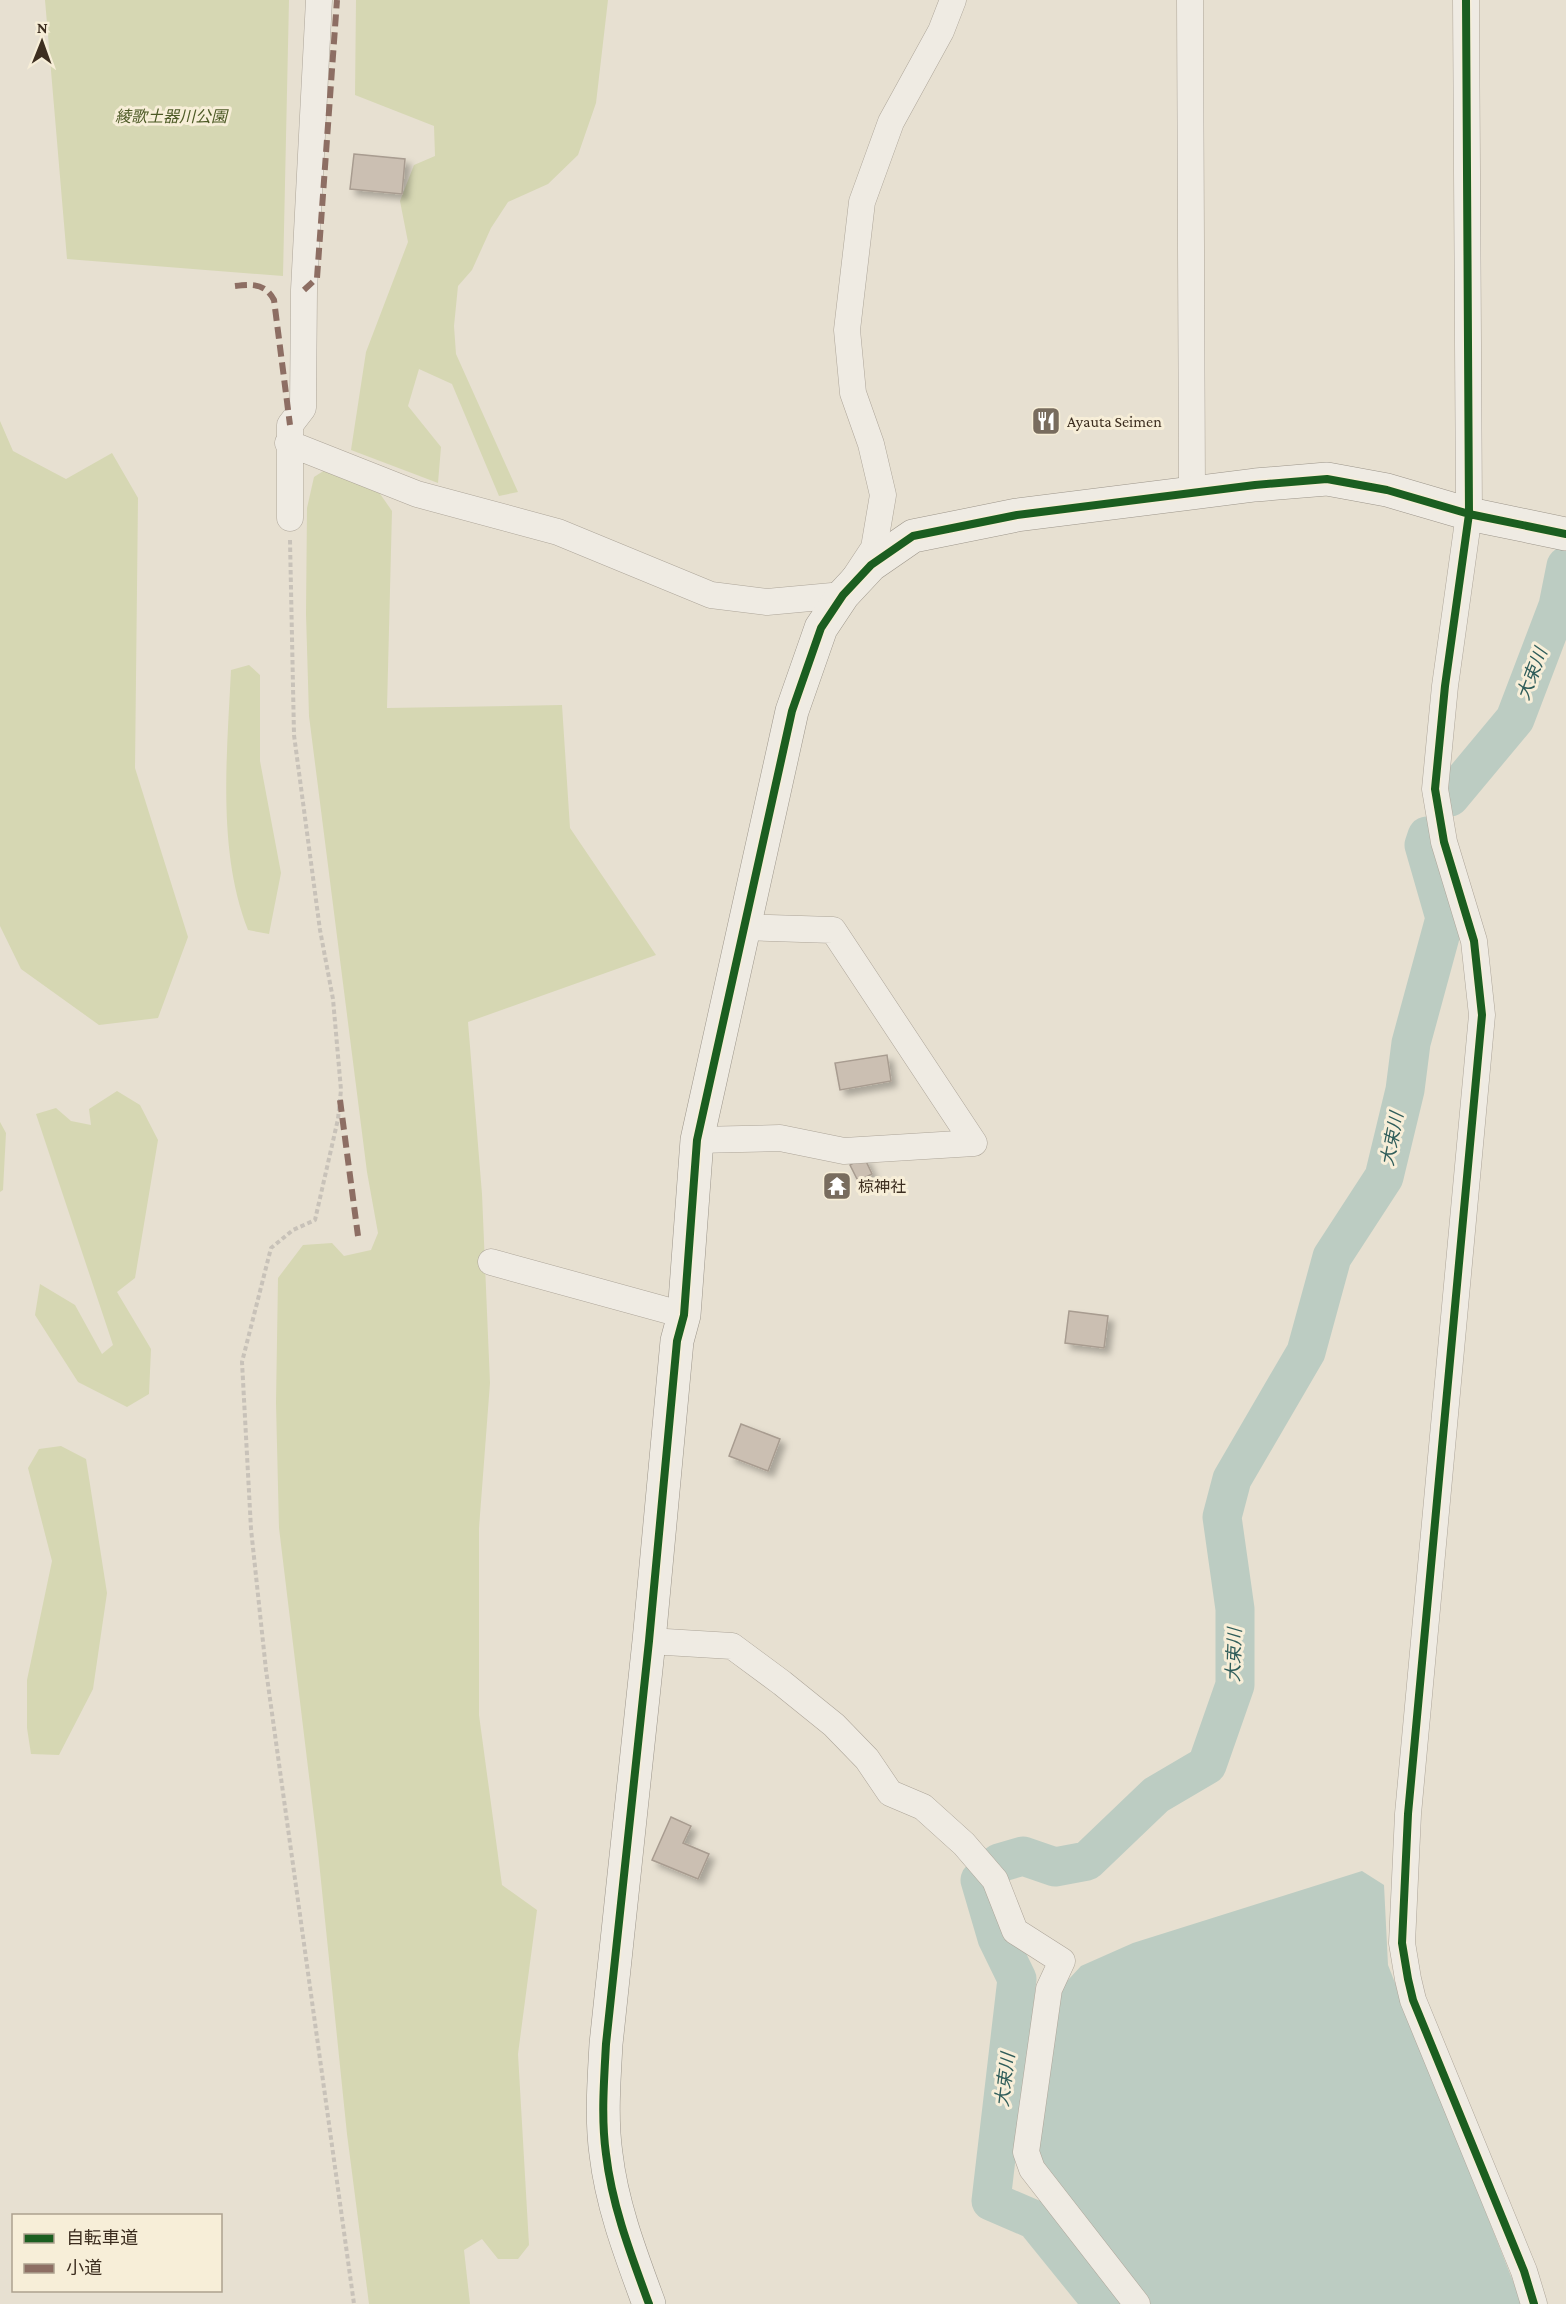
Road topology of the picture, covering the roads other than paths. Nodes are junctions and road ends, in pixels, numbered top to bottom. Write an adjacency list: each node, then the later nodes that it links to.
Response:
1 (319, 0): 5 (street)
2 (953, 0): 10 (street)
3 (1190, 0): 6 (street)
4 (1466, 0): 7 (street)
5 (288, 444): 8 (street); 10 (street)
6 (1192, 493): 7 (street); 10 (street)
7 (1469, 514): 9 (street); 18 (street)
8 (290, 518)
9 (1566, 534)
10 (843, 595): 11 (street)
11 (743, 927): 12 (street); 12 (street)
12 (697, 1140): 14 (street)
13 (491, 1262): 14 (street)
14 (684, 1315): 15 (street)
15 (649, 1641): 16 (street); 17 (street)
16 (649, 2304)
17 (1137, 2304)
18 (1534, 2304)

